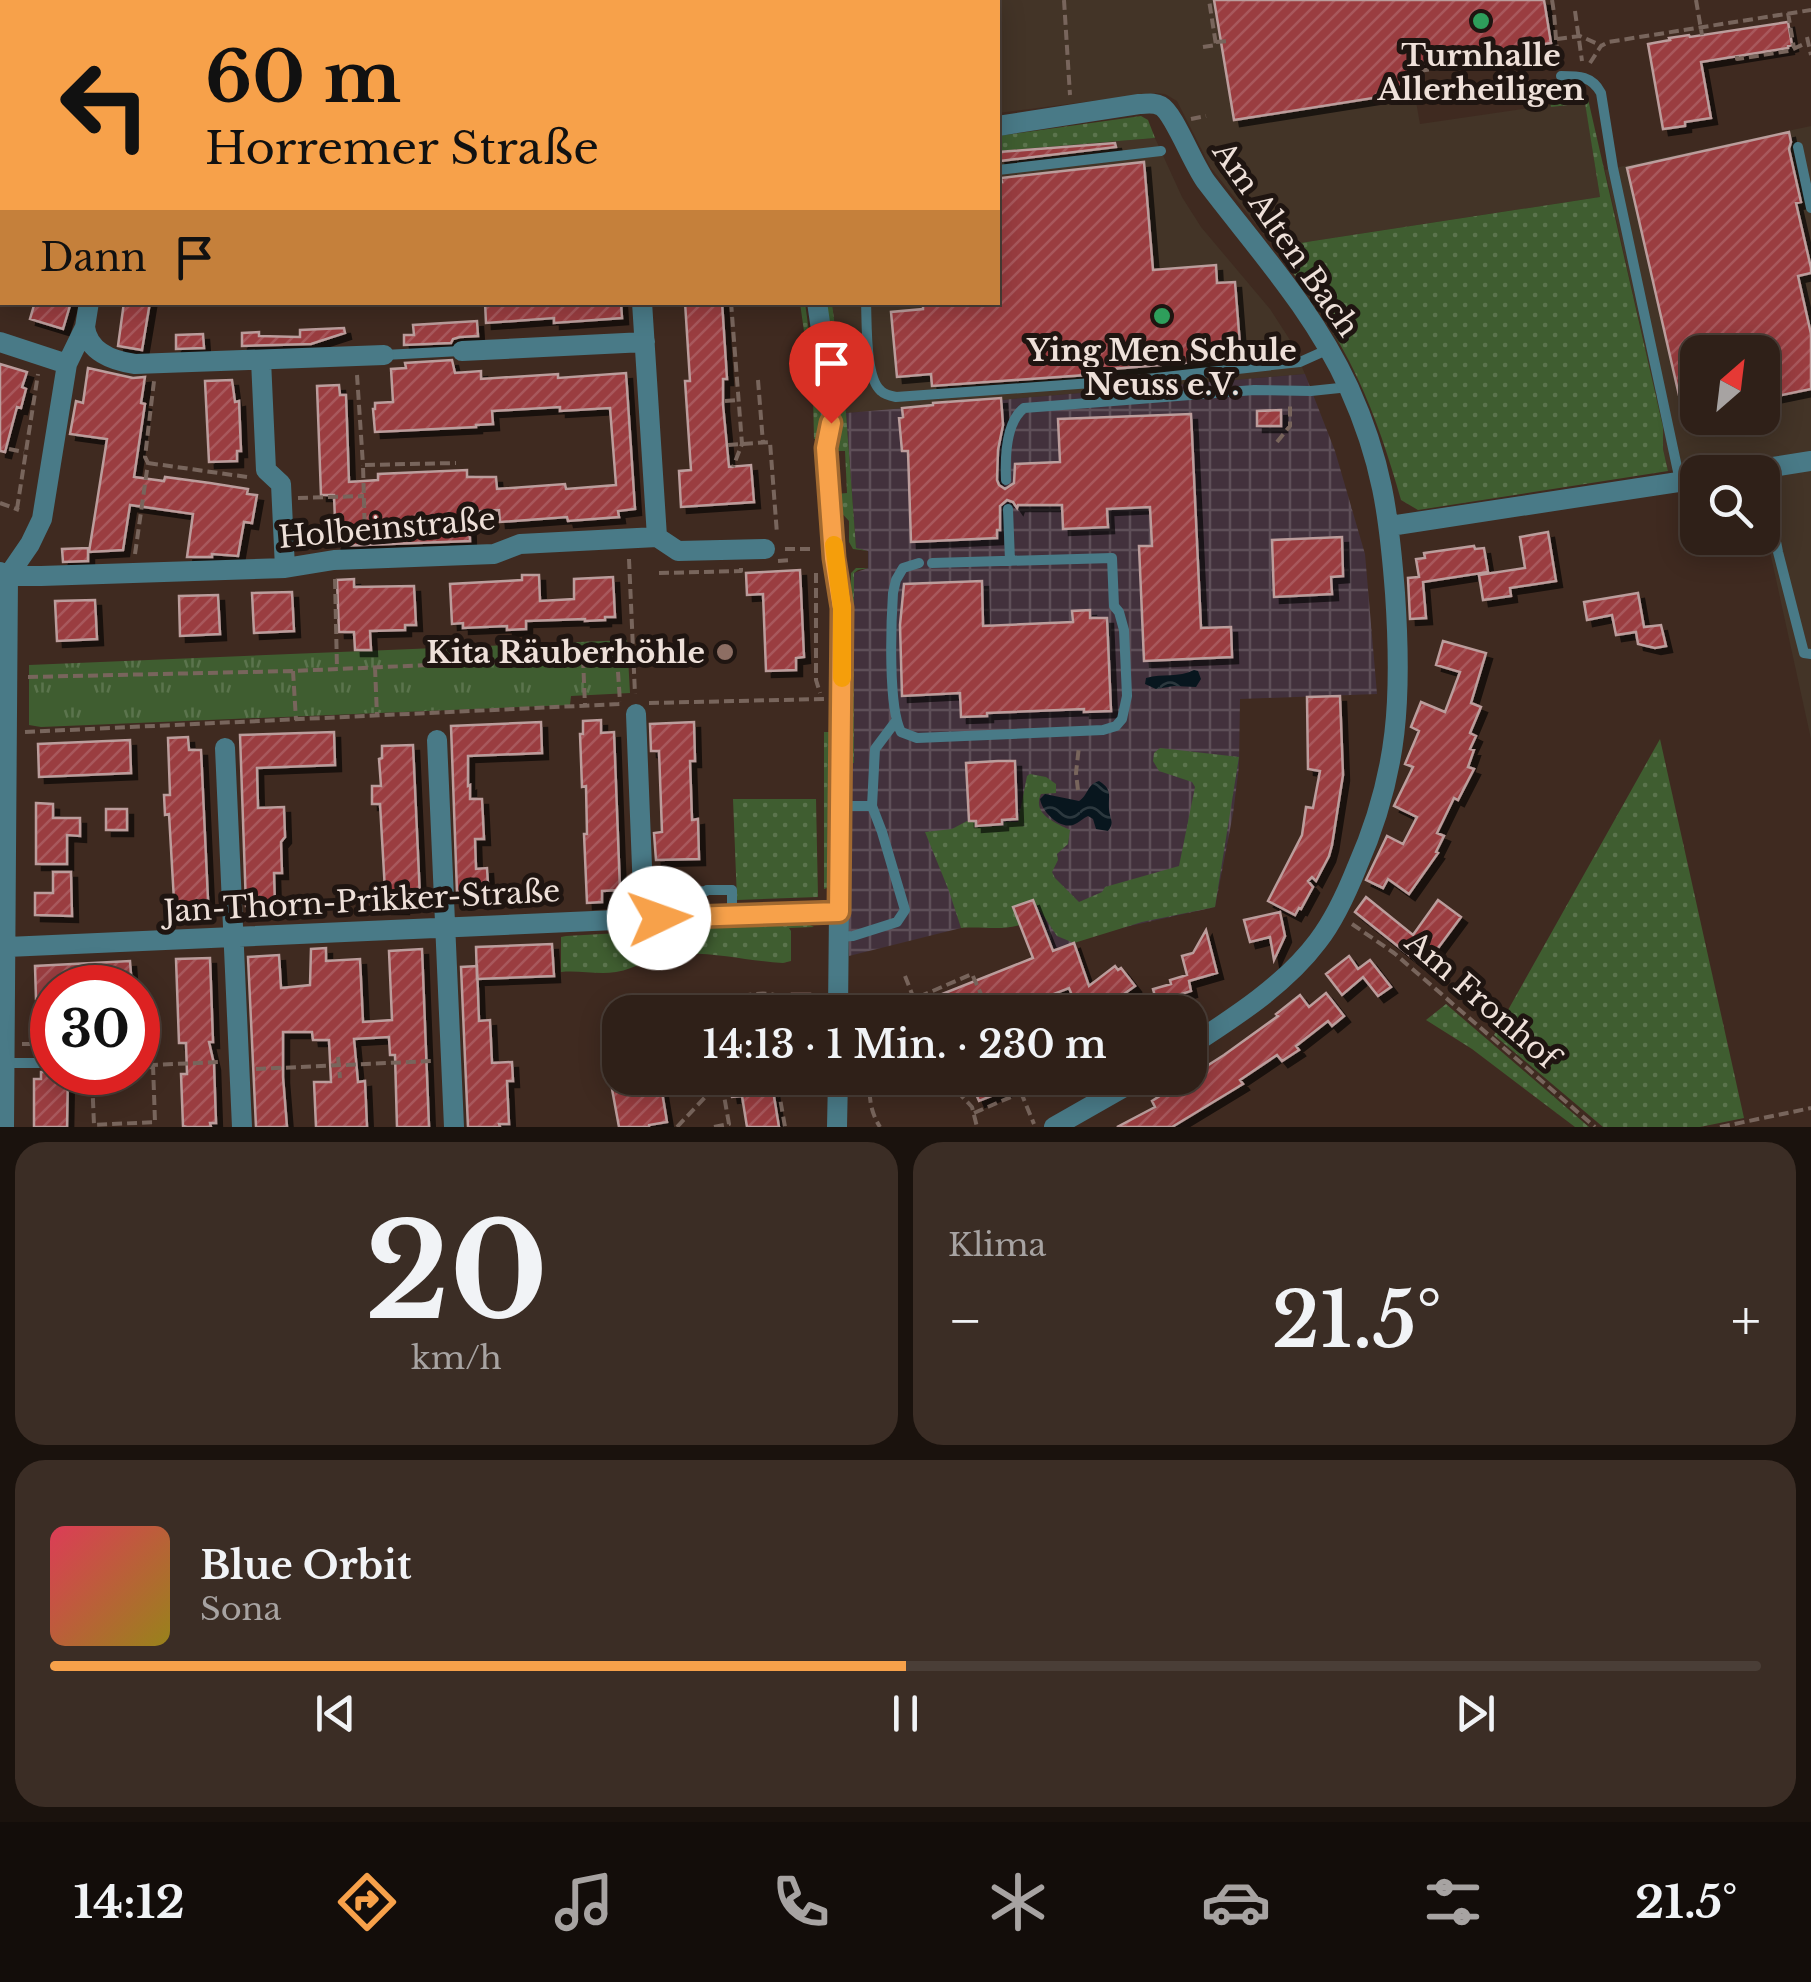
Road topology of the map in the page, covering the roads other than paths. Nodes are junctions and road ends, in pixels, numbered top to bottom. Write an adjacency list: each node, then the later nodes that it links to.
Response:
1 (1561, 76): 20 (lane)
2 (1000, 126): 14 (street, Am Alten Bach)
3 (1798, 147): 6 (lane)
4 (1161, 151): 5 (lane)
5 (1000, 170)
6 (1811, 208)
7 (88, 305): 11 (street)
8 (642, 305): 13 (street)
9 (818, 305): 38 (street)
10 (866, 305): 14 (lane)
11 (84, 327): 17 (street); 18 (street)
12 (0, 342): 18 (street)
13 (646, 342): 15 (street); 27 (street)
14 (1330, 349): 19 (street, Am Alten Bach)
15 (462, 351): 16 (lane)
16 (384, 356): 17 (street)
17 (261, 360): 31 (street)
18 (67, 364): 32 (street)
19 (1348, 387): 23 (lane); 26 (street, Am Alten Bach)
20 (1683, 455)
21 (1811, 461): 22 (street)
22 (1780, 466)
23 (1006, 480)
24 (1680, 482): 26 (street)
25 (1008, 509): 30 (lane)
26 (1390, 526): 52 (street, Am Alten Bach)
27 (657, 536): 28 (street, Holbeinstraße); 31 (street, Holbeinstraße)
28 (772, 549)
29 (1779, 555): 33 (lane)
30 (1010, 561): 35 (lane); 35 (lane)
31 (285, 568): 32 (street, Holbeinstraße)
32 (4, 574): 40 (street)
33 (1811, 654)
34 (628, 709): 46 (street)
35 (896, 721): 39 (lane)
36 (437, 740): 47 (street)
37 (225, 748): 48 (street)
38 (840, 806): 39 (lane); 43 (street)
39 (872, 806): 49 (lane)
40 (4, 842): 50 (street)
41 (683, 891): 42 (lane); 44 (lane); 45 (lane)
42 (662, 892)
43 (839, 912): 44 (street, Jan-Thorn-Prikker-Straße); 49 (street)
44 (732, 915): 45 (street, Jan-Thorn-Prikker-Straße)
45 (684, 917): 46 (street, Jan-Thorn-Prikker-Straße)
46 (644, 918): 47 (street, Jan-Thorn-Prikker-Straße)
47 (445, 927): 48 (street, Jan-Thorn-Prikker-Straße); 59 (street)
48 (234, 936): 50 (street, Jan-Thorn-Prikker-Straße); 58 (street)
49 (838, 937): 51 (street)
50 (7, 947): 53 (street)
51 (838, 995)
52 (1207, 1034)
53 (3, 1044): 54 (lane); 57 (street)
54 (30, 1054)
55 (838, 1095): 60 (street)
56 (1110, 1095): 61 (street)
57 (4, 1127)
58 (242, 1127)
59 (454, 1127)
60 (837, 1127)
61 (1054, 1127)

